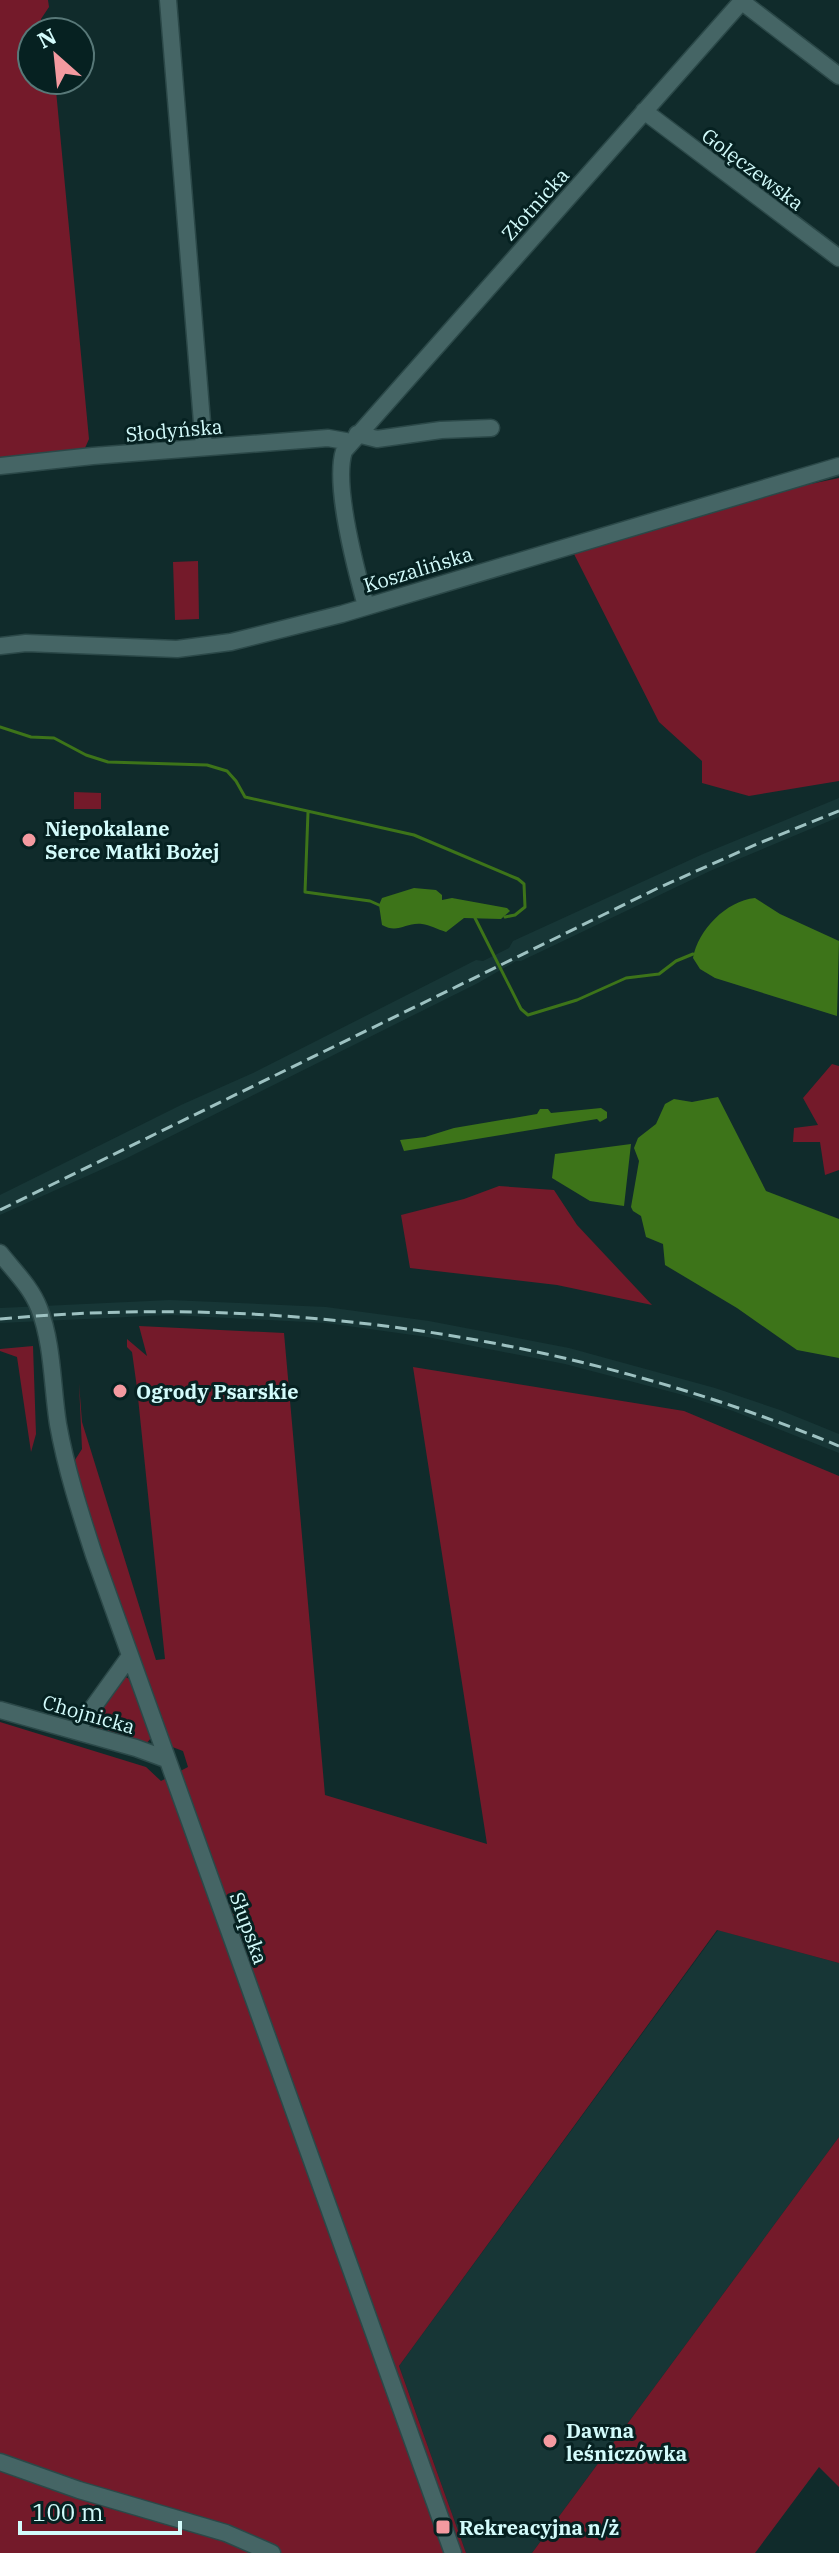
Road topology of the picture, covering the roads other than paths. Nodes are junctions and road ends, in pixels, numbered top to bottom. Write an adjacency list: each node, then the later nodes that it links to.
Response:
1 (168, 0): 8 (street)
2 (742, 1): 3 (street); 4 (street, Złotnicka)
3 (839, 76)
4 (644, 111): 5 (street, Golęczewska); 7 (street, Złotnicka)
5 (839, 258)
6 (491, 428): 7 (street)
7 (354, 438): 8 (street, Słodyńska); 11 (street, Złotnicka)
8 (204, 447): 9 (street, Słodyńska)
9 (0, 466)
10 (839, 466): 11 (street, Koszalińska)
11 (366, 606): 12 (street, Koszalińska)
12 (0, 646)
13 (0, 1253): 14 (street, Słupska)
14 (130, 1656): 16 (street); 17 (street, Słupska)
15 (0, 1710): 16 (street, Chojnicka)
16 (76, 1731): 17 (street, Chojnicka)
17 (166, 1759): 20 (street, Słupska)
18 (0, 2462): 19 (street)
19 (272, 2553)
20 (453, 2553)

